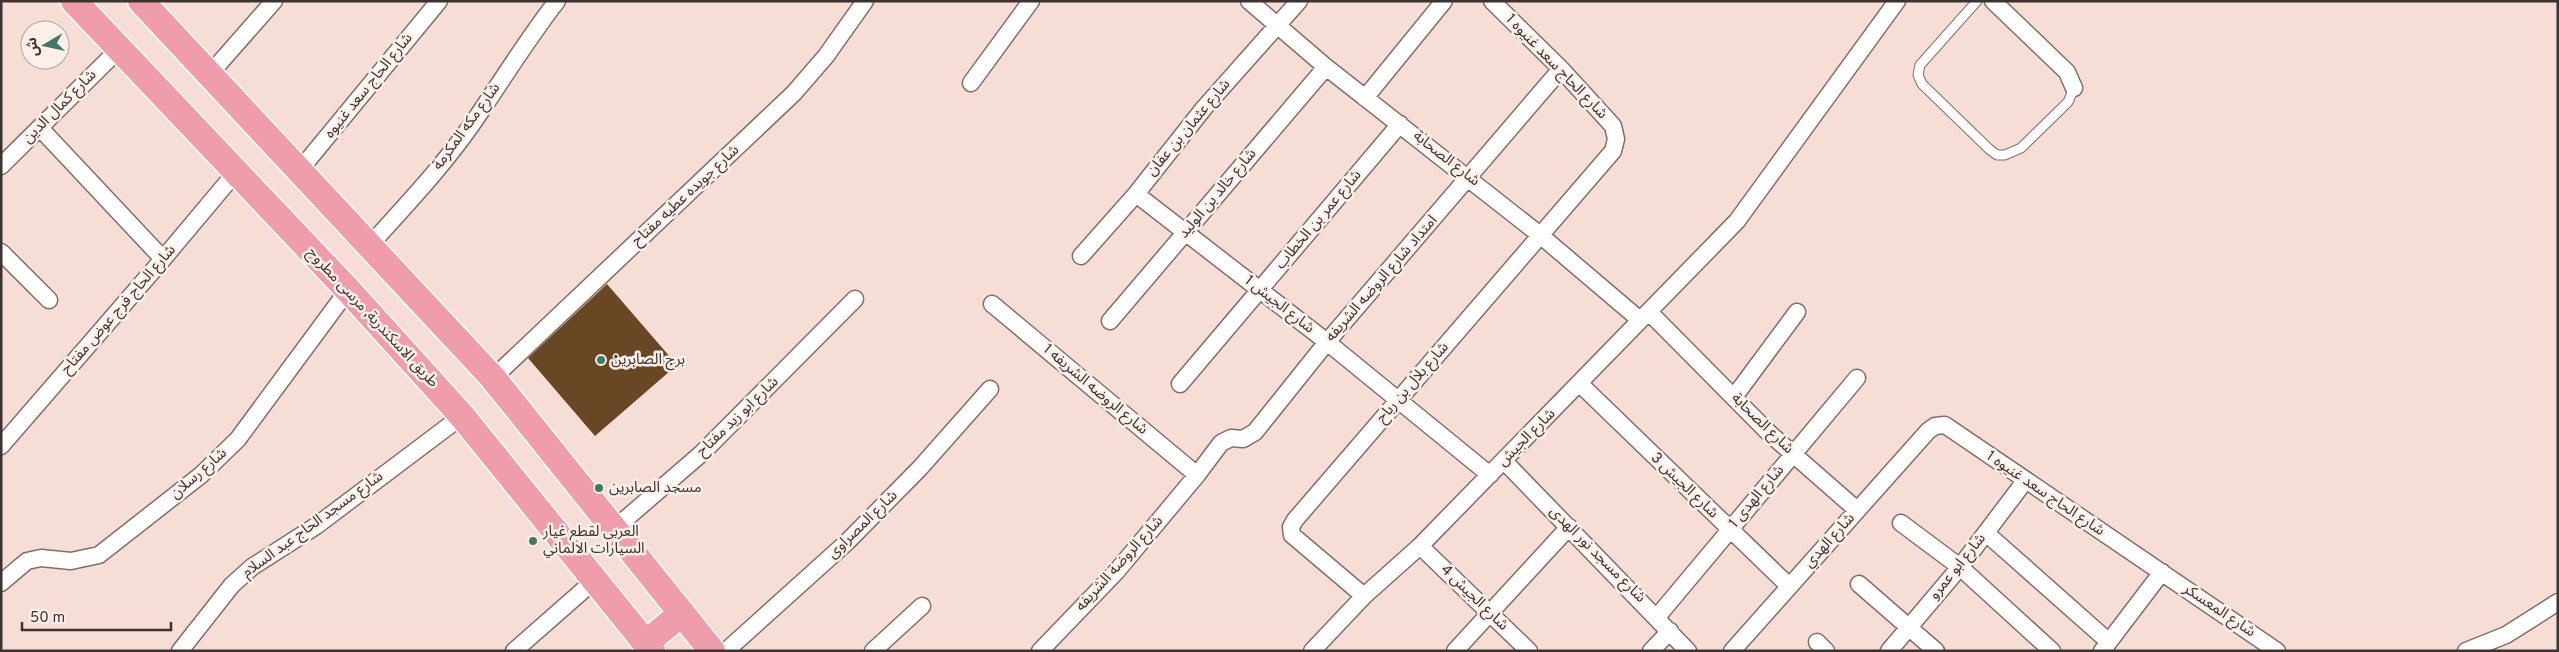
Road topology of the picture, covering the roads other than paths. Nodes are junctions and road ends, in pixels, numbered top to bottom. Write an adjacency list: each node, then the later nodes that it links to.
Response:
1 (74, 1): 16 (main road, طريق الاسكندرية, مرسى مطروح)
2 (141, 1): 19 (main road)
3 (274, 1): 19 (street)
4 (439, 1): 27 (street, شارع الحاج سعد غنيوه)
5 (557, 1): 33 (street, شارع مكه المكرمة)
6 (865, 1): 46 (street, شارع جويده عطيه مفتاح)
7 (1031, 1): 20 (street)
8 (1249, 1): 15 (street, شارع الصحابة)
9 (1299, 1): 15 (street, شارع عثمان بن عفان)
10 (1444, 1): 22 (street)
11 (1492, 1): 18 (street, شارع الحاج سعد غنيوه 1)
12 (1897, 1): 43 (street, شارع الجيش)
13 (1977, 1): 21 (lane)
14 (1992, 1): 21 (street)
15 (1277, 26): 17 (street, شارع الصحابة); 30 (street, شارع عثمان بن عفان)
16 (120, 49): 24 (street, شارع كمال الدين); 28 (main road, طريق الاسكندرية, مرسى مطروح)
17 (1326, 67): 22 (street, شارع الصحابة); 31 (street, شارع خالد بن الوليد)
18 (1561, 69): 25 (street, شارع الحاج سعد غنيوه 1); 29 (street, امتداد شارع الروضه الشريفه)
19 (209, 75): 27 (main road)
20 (971, 83)
21 (2074, 88)
22 (1365, 98): 23 (street, شارع الصحابة)
23 (1400, 124): 29 (street, شارع الصحابة); 38 (street, شارع عمر بن الخطاب)
24 (40, 128): 26 (street, شارع كمال الدين); 36 (street)
25 (1604, 162): 32 (street, شارع بلال بن رباح)
26 (1, 166)
27 (299, 171): 33 (main road)
28 (236, 172): 36 (street, شارع الحاج فرج عوض مفتاح); 37 (main road, طريق الاسكندرية, مرسى مطروح)
29 (1470, 178): 32 (street, شارع الصحابة); 45 (street, امتداد شارع الروضه الشريفه)
30 (1136, 194): 31 (street, شارع الجيش 1); 35 (street, شارع عثمان بن عفان)
31 (1185, 232): 38 (street, شارع الجيش 1); 44 (street, شارع خالد بن الوليد)
32 (1540, 235): 43 (street, شارع الصحابة); 52 (street, شارع بلال بن رباح)
33 (369, 246): 46 (main road)
34 (1, 252): 40 (street)
35 (1081, 256)
36 (163, 260): 55 (street, شارع الحاج فرج عوض مفتاح)
37 (348, 290): 53 (main road, طريق الاسكندرية, مرسى مطروح); 70 (street, شارع رسلان)
38 (1260, 290): 45 (street, شارع الجيش 1); 48 (street, شارع عمر بن الخطاب)
39 (855, 299): 64 (street, شارع ابو زيد مفتاح)
40 (50, 300)
41 (992, 304): 58 (street, شارع الروضه الشريفه 1)
42 (1797, 312): 51 (street)
43 (1644, 316): 49 (street, شارع الجيش); 51 (street, شارع الصحابة)
44 (1110, 321)
45 (1327, 342): 52 (street, شارع الجيش 1); 58 (street, امتداد شارع الروضه الشريفه)
46 (493, 378): 64 (main road)
47 (1857, 378): 56 (street, شارع الهدى 1)
48 (1180, 384)
49 (1580, 384): 57 (street, شارع الجيش); 65 (street, شارع الجيش 3)
50 (990, 389): 88 (street, شارع المصراوى)
51 (1734, 397): 56 (street, شارع الصحابة)
52 (1399, 399): 59 (street, شارع الجيش 1); 74 (street, شارع بلال بن رباح)
53 (462, 416): 71 (main road, طريق الاسكندرية, مرسى مطروح); 85 (street, شارع مسجد الحاج عبد السلام)
54 (1928, 431): 60 (street, شارع الحاج سعد غنيوه 1); 61 (street, شارع الهدي)
55 (1, 446)
56 (1794, 454): 61 (street, شارع الصحابة); 65 (street, شارع الهدى 1)
57 (1504, 461): 59 (street, شارع الجيش); 63 (street, شارع مسجد نور الهدى)
58 (1197, 475): 90 (street, شارع الروضة الشريفه)
59 (1490, 475): 67 (street, شارع الجيش)
60 (2025, 481): 66 (street, شارع ابو عمرو); 69 (street, شارع الحاج سعد غنيوه 1)
61 (1857, 510): 73 (street, شارع الهدي)
62 (1901, 523): 68 (street)
63 (1569, 527): 78 (street); 79 (street, شارع مسجد نور الهدى)
64 (614, 529): 77 (main road)
65 (1730, 530): 73 (street, شارع الجيش 3); 79 (street, شارع الهدى 1)
66 (1986, 533): 68 (street, شارع ابو عمرو); 82 (street)
67 (1420, 546): 74 (street, شارع الجيش); 78 (street, شارع الجيش 4)
68 (1960, 566): 80 (street, شارع ابو عمرو); 98 (street)
69 (2162, 572): 82 (street); 99 (street, شارع المعسكر)
70 (4, 574)
71 (596, 579): 83 (main road, طريق الاسكندرية, مرسى مطروح); 86 (street)
72 (1859, 584): 80 (street)
73 (1789, 586): 95 (street, شارع الهدي)
74 (1364, 596): 84 (street, شارع الجيش)
75 (2558, 602): 100 (street)
76 (922, 606): 89 (street)
77 (682, 613): 83 (main road); 87 (main road)
78 (1490, 614): 91 (street); 92 (street, شارع الجيش 4)
79 (1657, 617): 81 (street, شارع مسجد نور الهدى)
80 (1909, 626): 96 (street, شارع ابو عمرو); 97 (street)
81 (1670, 630): 93 (street); 94 (street, شارع مسجد نور الهدى)
82 (2106, 646)
83 (649, 647)
84 (1316, 649)
85 (180, 651)
86 (514, 651)
87 (712, 651)
88 (726, 651)
89 (873, 651)
90 (1040, 651)
91 (1456, 651)
92 (1528, 651)
93 (1651, 651)
94 (1688, 651)
95 (1732, 651)
96 (1889, 651)
97 (1936, 651)
98 (2052, 651)
99 (2276, 651)
100 (2466, 651)

